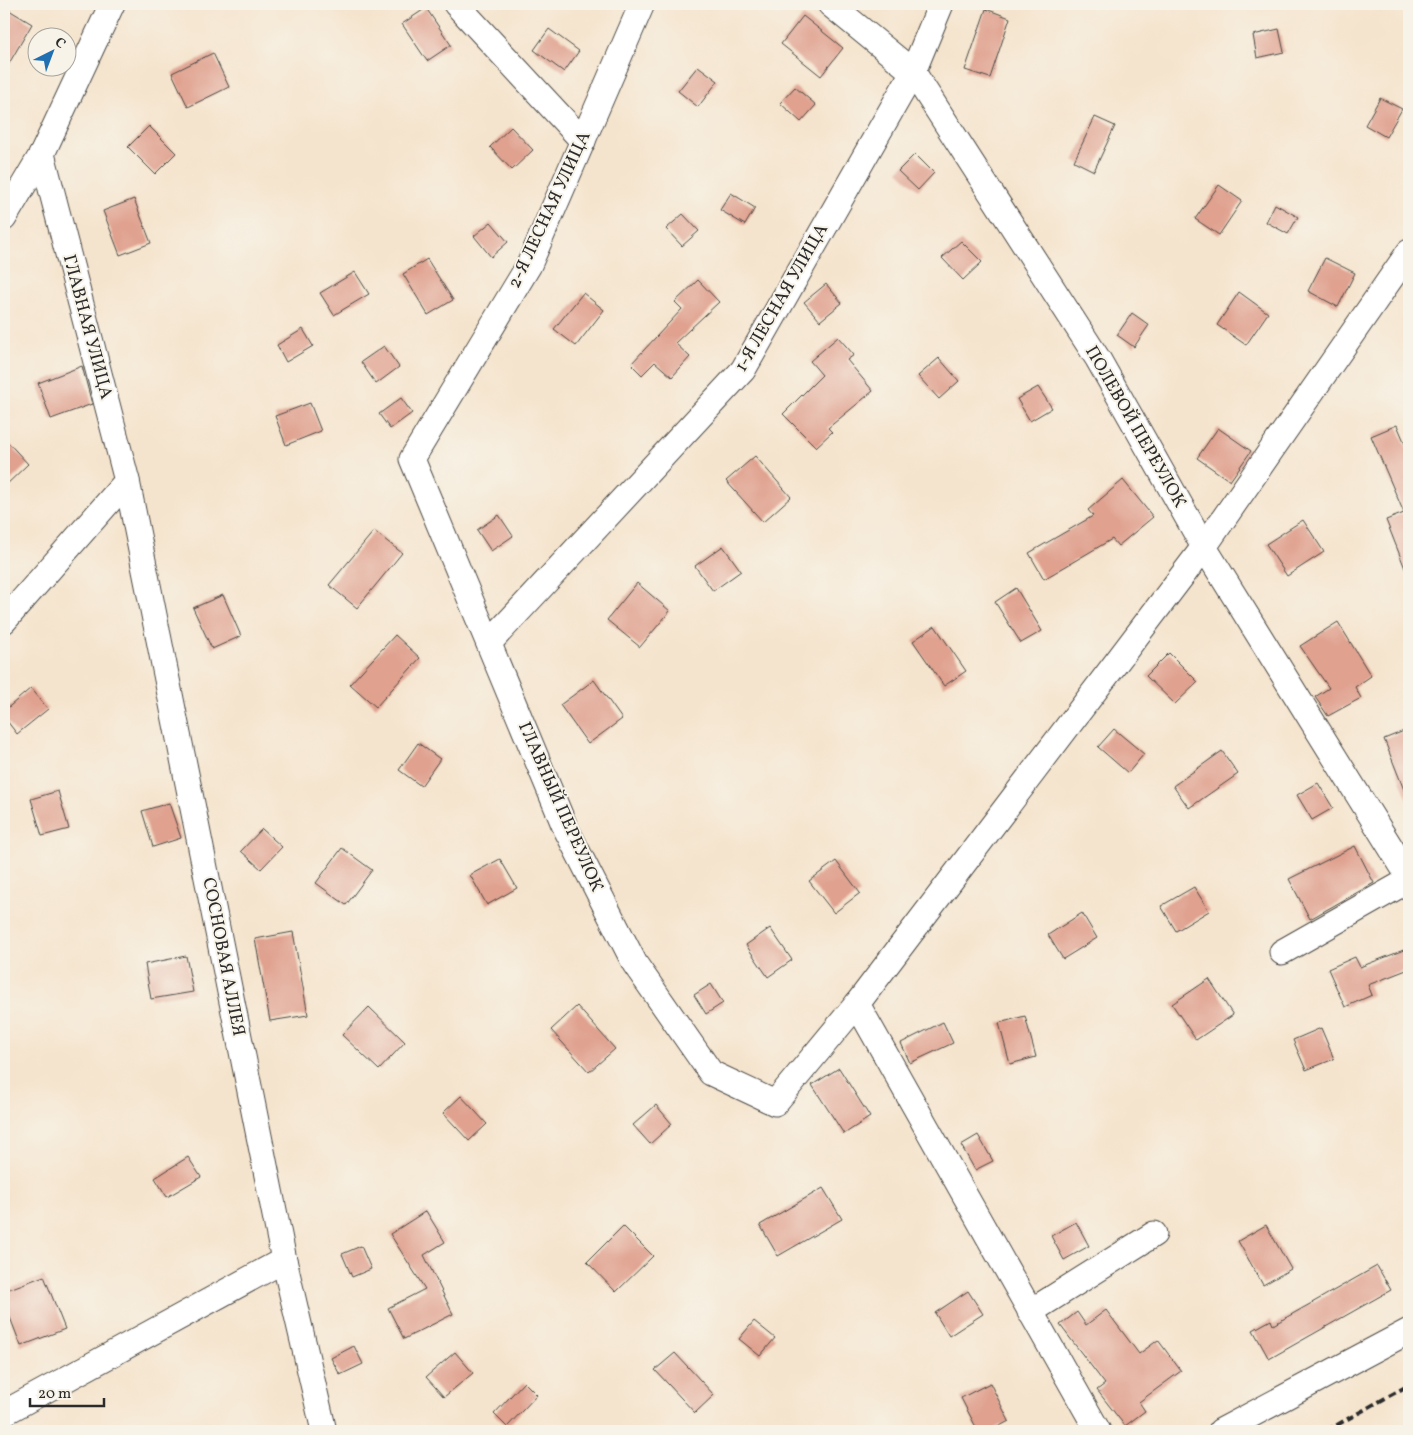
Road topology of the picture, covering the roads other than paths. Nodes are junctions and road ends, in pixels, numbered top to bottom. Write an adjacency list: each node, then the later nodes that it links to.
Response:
1 (112, 4): 8 (street)
2 (456, 4): 7 (street)
3 (642, 4): 7 (street, 2-Я ЛЕСНАЯ УЛИЦА)
4 (830, 4): 6 (street, ПОЛЕВОЙ ПЕРЕУЛОК)
5 (941, 4): 6 (street, 1-Я ЛЕСНАЯ УЛИЦА)
6 (912, 72): 13 (street, ПОЛЕВОЙ ПЕРЕУЛОК); 15 (street, 1-Я ЛЕСНАЯ УЛИЦА)
7 (583, 141): 11 (street, 2-Я ЛЕСНАЯ УЛИЦА)
8 (42, 154): 9 (street); 12 (street, ГЛАВНАЯ УЛИЦА)
9 (4, 218)
10 (1409, 252): 13 (street)
11 (412, 459): 15 (street, ГЛАВНЫЙ ПЕРЕУЛОК)
12 (127, 481): 14 (street); 20 (street, СОСНОВАЯ АЛЛЕЯ)
13 (1204, 547): 16 (street, ПОЛЕВОЙ ПЕРЕУЛОК); 18 (street)
14 (4, 621)
15 (489, 643): 18 (street, ГЛАВНЫЙ ПЕРЕУЛОК)
16 (1409, 878): 17 (street)
17 (1282, 952)
18 (857, 1004): 21 (street)
19 (1154, 1234): 21 (street)
20 (284, 1260): 23 (street); 24 (street, СОСНОВАЯ АЛЛЕЯ)
21 (1030, 1312): 25 (street)
22 (1409, 1331): 26 (street)
23 (4, 1412)
24 (324, 1431)
25 (1098, 1431)
26 (1221, 1431)

